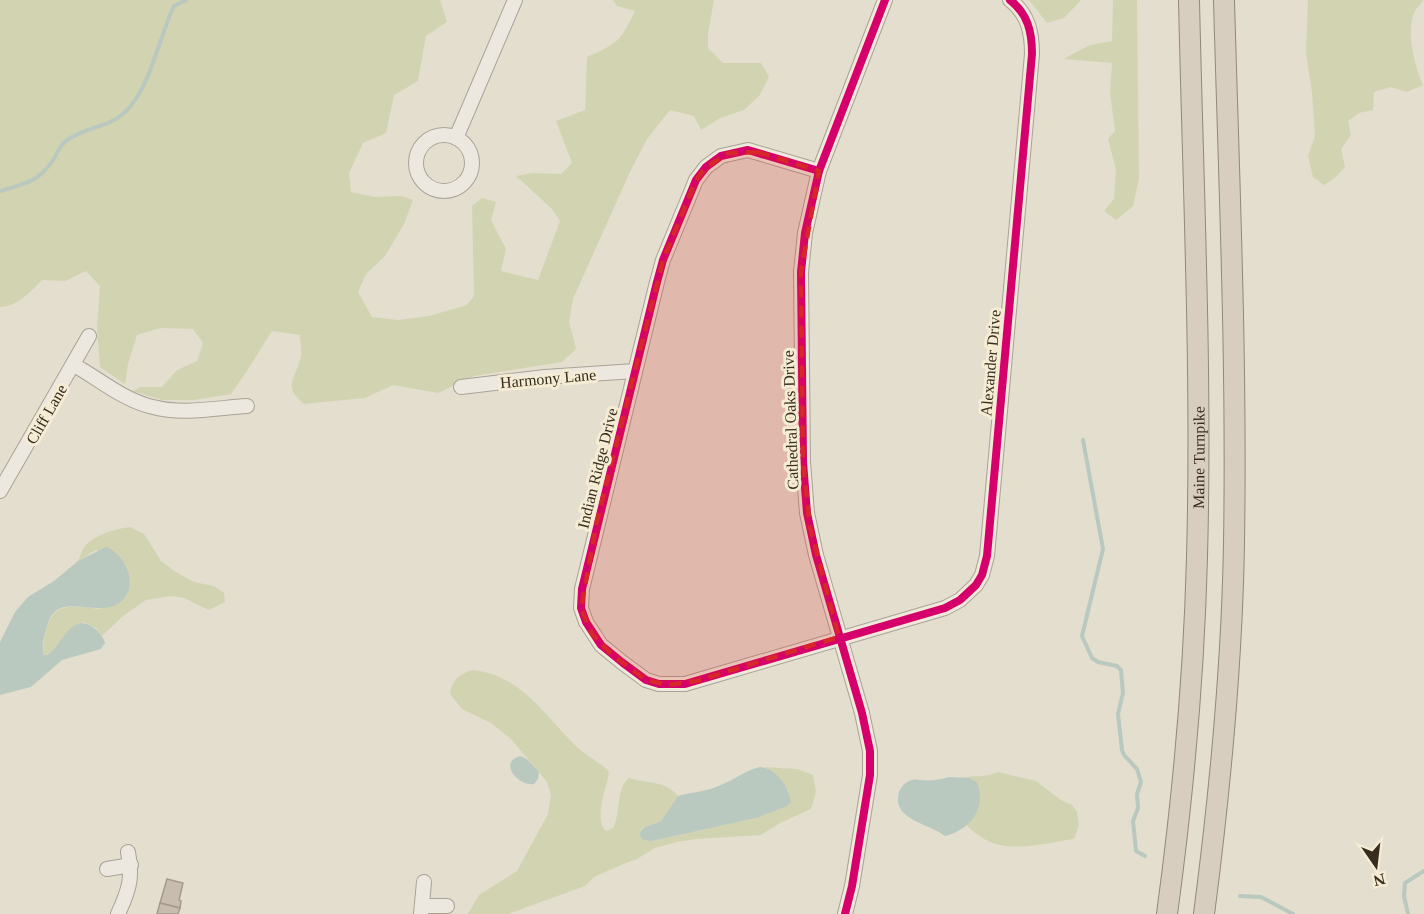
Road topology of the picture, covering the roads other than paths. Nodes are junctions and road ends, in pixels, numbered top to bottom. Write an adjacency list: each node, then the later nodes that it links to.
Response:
1 (515, 0): 6 (street)
2 (885, 0): 7 (street, Cathedral Oaks Drive)
3 (1010, 0): 14 (street, Alexander Drive)
4 (1189, 0): 21 (highway, Maine Turnpike)
5 (1224, 0): 22 (highway)
6 (456, 138): 6 (street)
7 (819, 171): 10 (street, Indian Ridge Drive); 14 (street, Cathedral Oaks Drive)
8 (89, 336): 9 (street, Cliff Lane)
9 (74, 365): 12 (street); 13 (street, Cliff Lane)
10 (635, 371): 11 (street, Harmony Lane); 14 (street, Indian Ridge Drive)
11 (461, 387)
12 (247, 406)
13 (0, 491)
14 (839, 637): 20 (street, Cathedral Oaks Drive)
15 (107, 868): 19 (street)
16 (424, 882): 18 (street)
17 (447, 906): 18 (street)
18 (421, 910)
19 (118, 914)
20 (845, 914)
21 (1167, 914)
22 (1204, 914)

